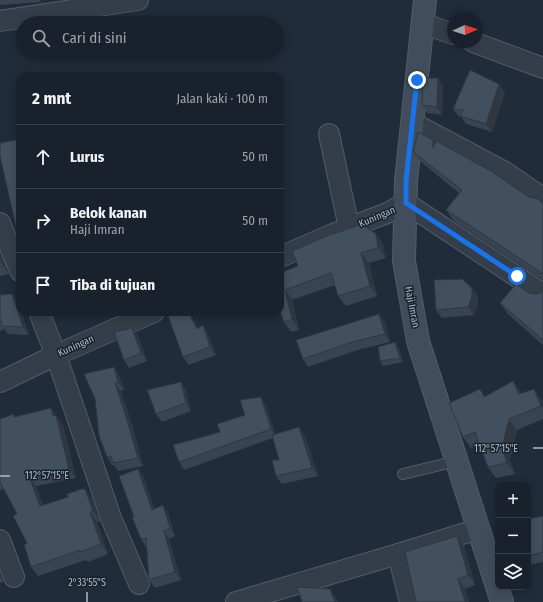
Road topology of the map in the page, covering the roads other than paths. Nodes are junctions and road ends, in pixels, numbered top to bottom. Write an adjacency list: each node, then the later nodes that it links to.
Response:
1 (138, 0): 3 (street)
2 (425, 0): 6 (street, Haji Imran)
3 (33, 16)
4 (16, 19): 5 (street)
5 (0, 21)
6 (422, 22): 7 (street); 10 (street, Haji Imran)
7 (447, 32)
8 (483, 46): 9 (street)
9 (543, 68)
10 (413, 123): 12 (street); 13 (street, Haji Imran)
11 (329, 134): 15 (street)
12 (543, 198)
13 (406, 203): 15 (street, Kuningan); 18 (street); 23 (street, Haji Imran)
14 (0, 224): 17 (street)
15 (349, 228): 16 (street, Kuningan)
16 (284, 255)
17 (16, 262)
18 (543, 294)
19 (41, 316): 21 (street)
20 (145, 316): 21 (street, Kuningan)
21 (56, 355): 22 (street, Kuningan); 29 (street)
22 (0, 382)
23 (456, 461): 24 (lane); 25 (street, Haji Imran)
24 (403, 474)
25 (478, 529): 27 (street); 33 (street, Haji Imran)
26 (0, 540): 28 (street)
27 (398, 554): 30 (street); 32 (street)
28 (14, 577)
29 (139, 584)
30 (283, 595): 31 (street)
31 (236, 602)
32 (410, 602)
33 (502, 602)

